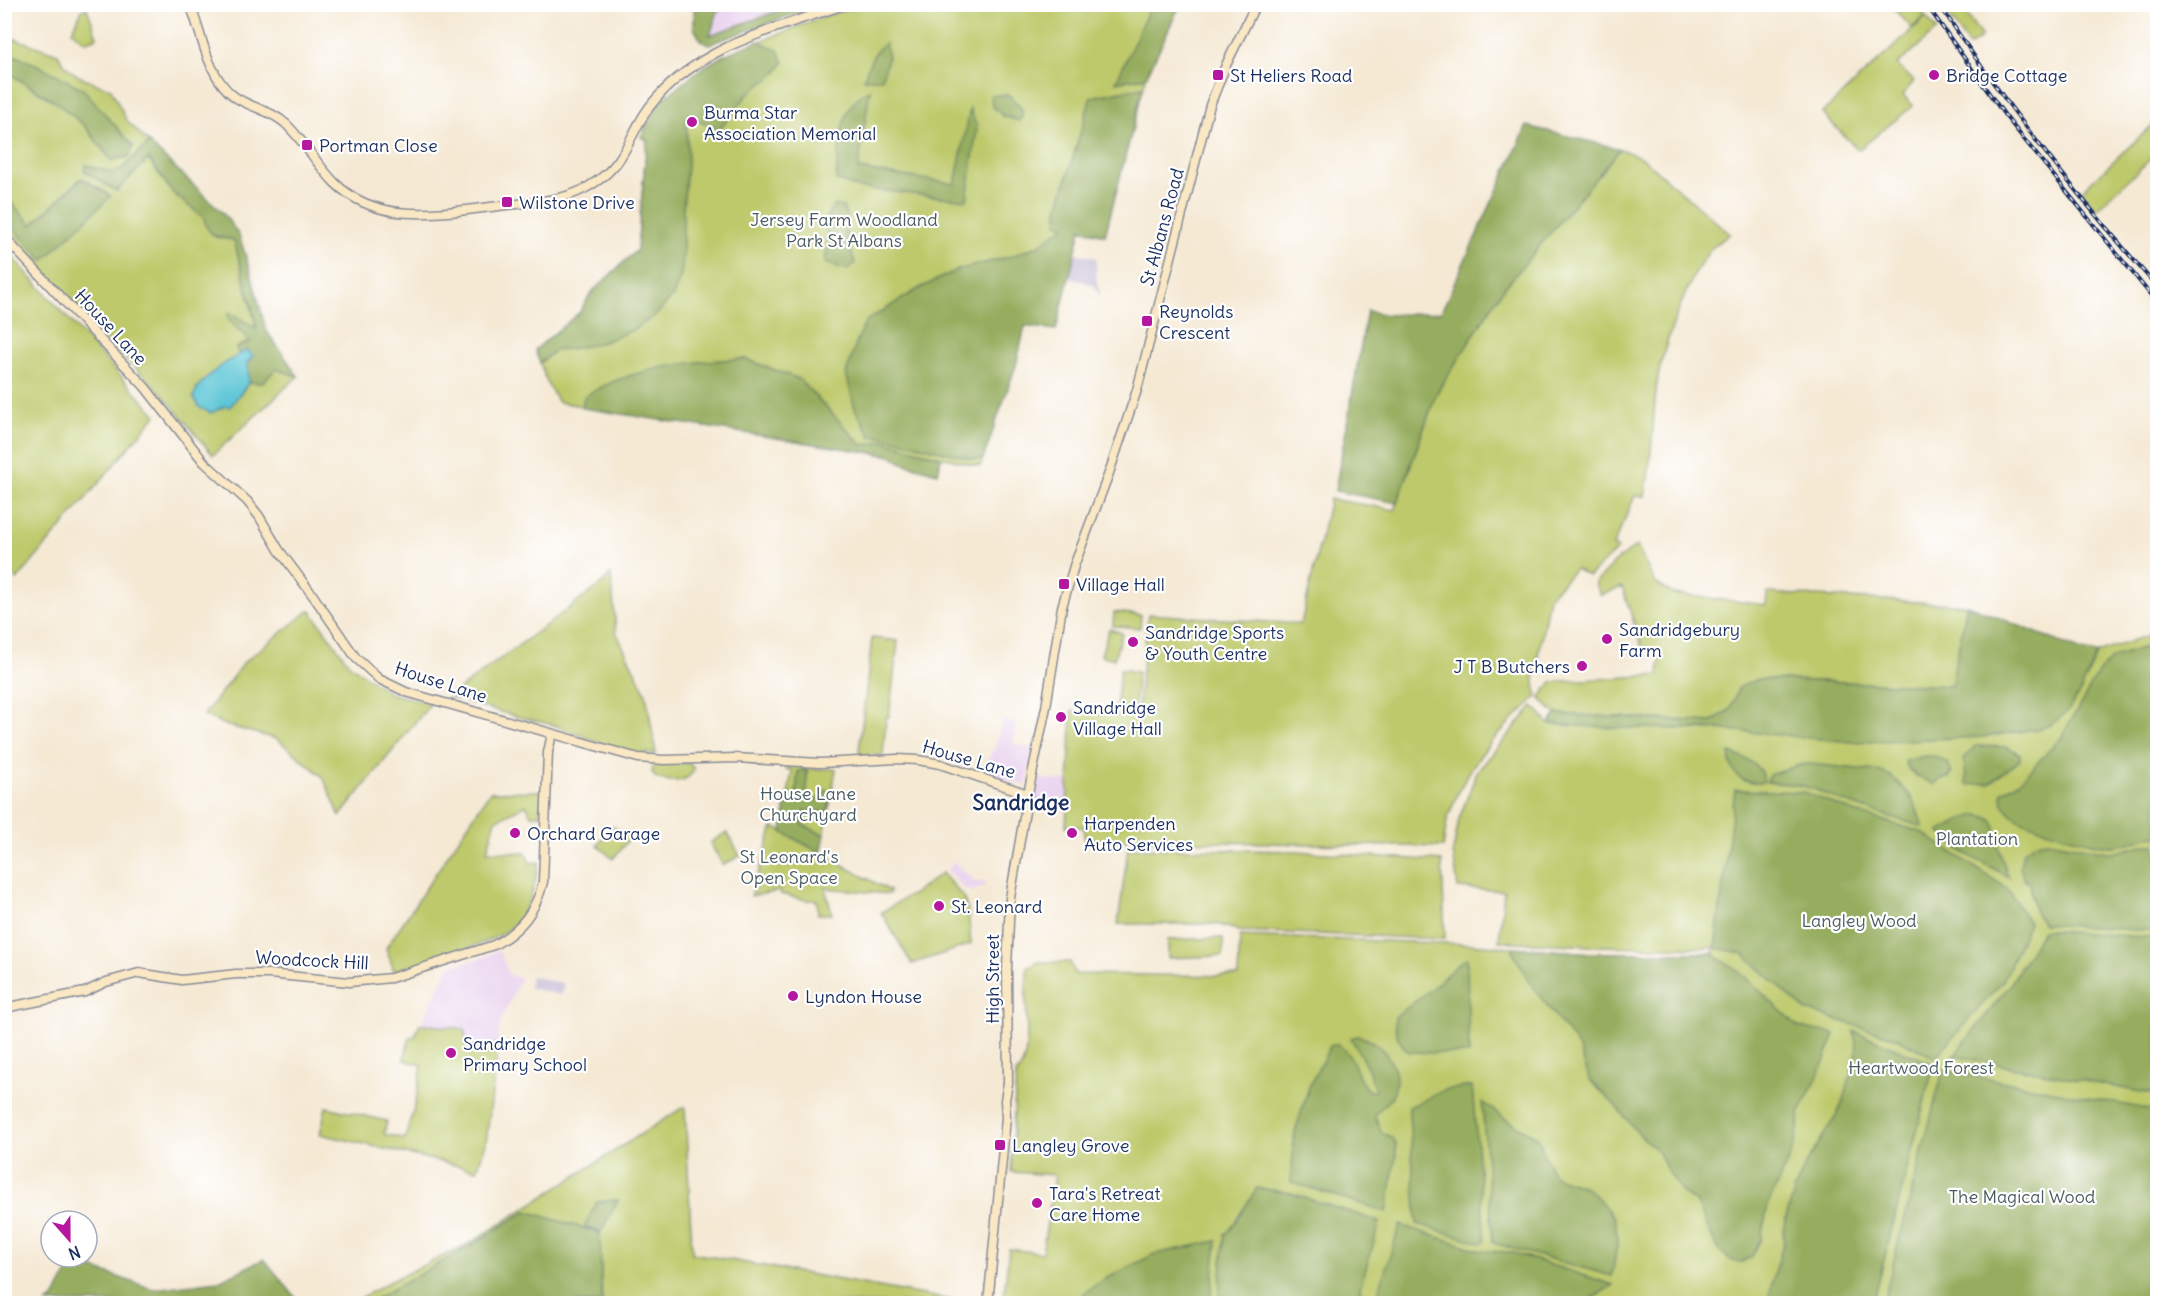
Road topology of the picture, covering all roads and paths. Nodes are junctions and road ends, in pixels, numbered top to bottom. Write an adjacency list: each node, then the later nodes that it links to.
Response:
1 (190, 4): 2 (street)
2 (847, 4)
3 (1256, 4): 5 (street, St Albans Road)
4 (4, 237): 6 (street, House Lane)
5 (1099, 497): 7 (street, High Street)
6 (552, 734): 7 (street, House Lane); 8 (street, Woodcock Hill)
7 (1028, 794): 9 (street, High Street)
8 (4, 1008)
9 (988, 1304)

